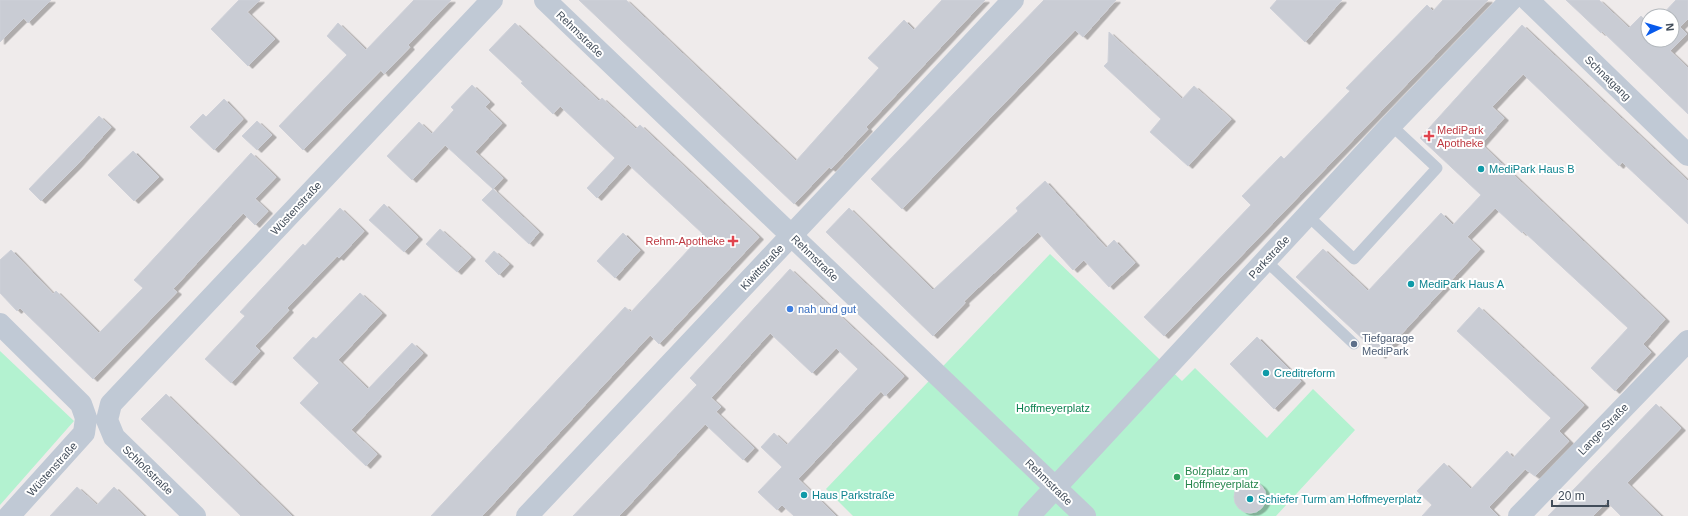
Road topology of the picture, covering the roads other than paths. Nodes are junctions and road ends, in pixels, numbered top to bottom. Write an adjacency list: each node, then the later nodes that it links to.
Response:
1 (492, 0): 14 (street, Wüstenstraße)
2 (545, 0): 9 (street, Rehmstraße)
3 (1013, 0): 9 (street, Kiwittstraße)
4 (1511, 0): 6 (street, Parkstraße)
5 (1528, 0): 7 (street, Schnatgang)
6 (1391, 125): 8 (street, Parkstraße); 8 (lane)
7 (1688, 156)
8 (1308, 216): 10 (street, Parkstraße)
9 (791, 235): 15 (street, Rehmstraße); 18 (street, Kiwittstraße)
10 (1266, 261): 13 (lane); 15 (street, Parkstraße)
11 (0, 324): 14 (street, Schloßstraße)
12 (1688, 341): 21 (street, Lange Straße)
13 (1354, 344)
14 (97, 419): 16 (street, Wüstenstraße); 17 (street, Schloßstraße)
15 (1056, 488): 19 (street, Parkstraße); 20 (street, Rehmstraße)
16 (9, 516)
17 (195, 516)
18 (527, 516)
19 (1029, 516)
20 (1085, 516)
21 (1519, 516)

